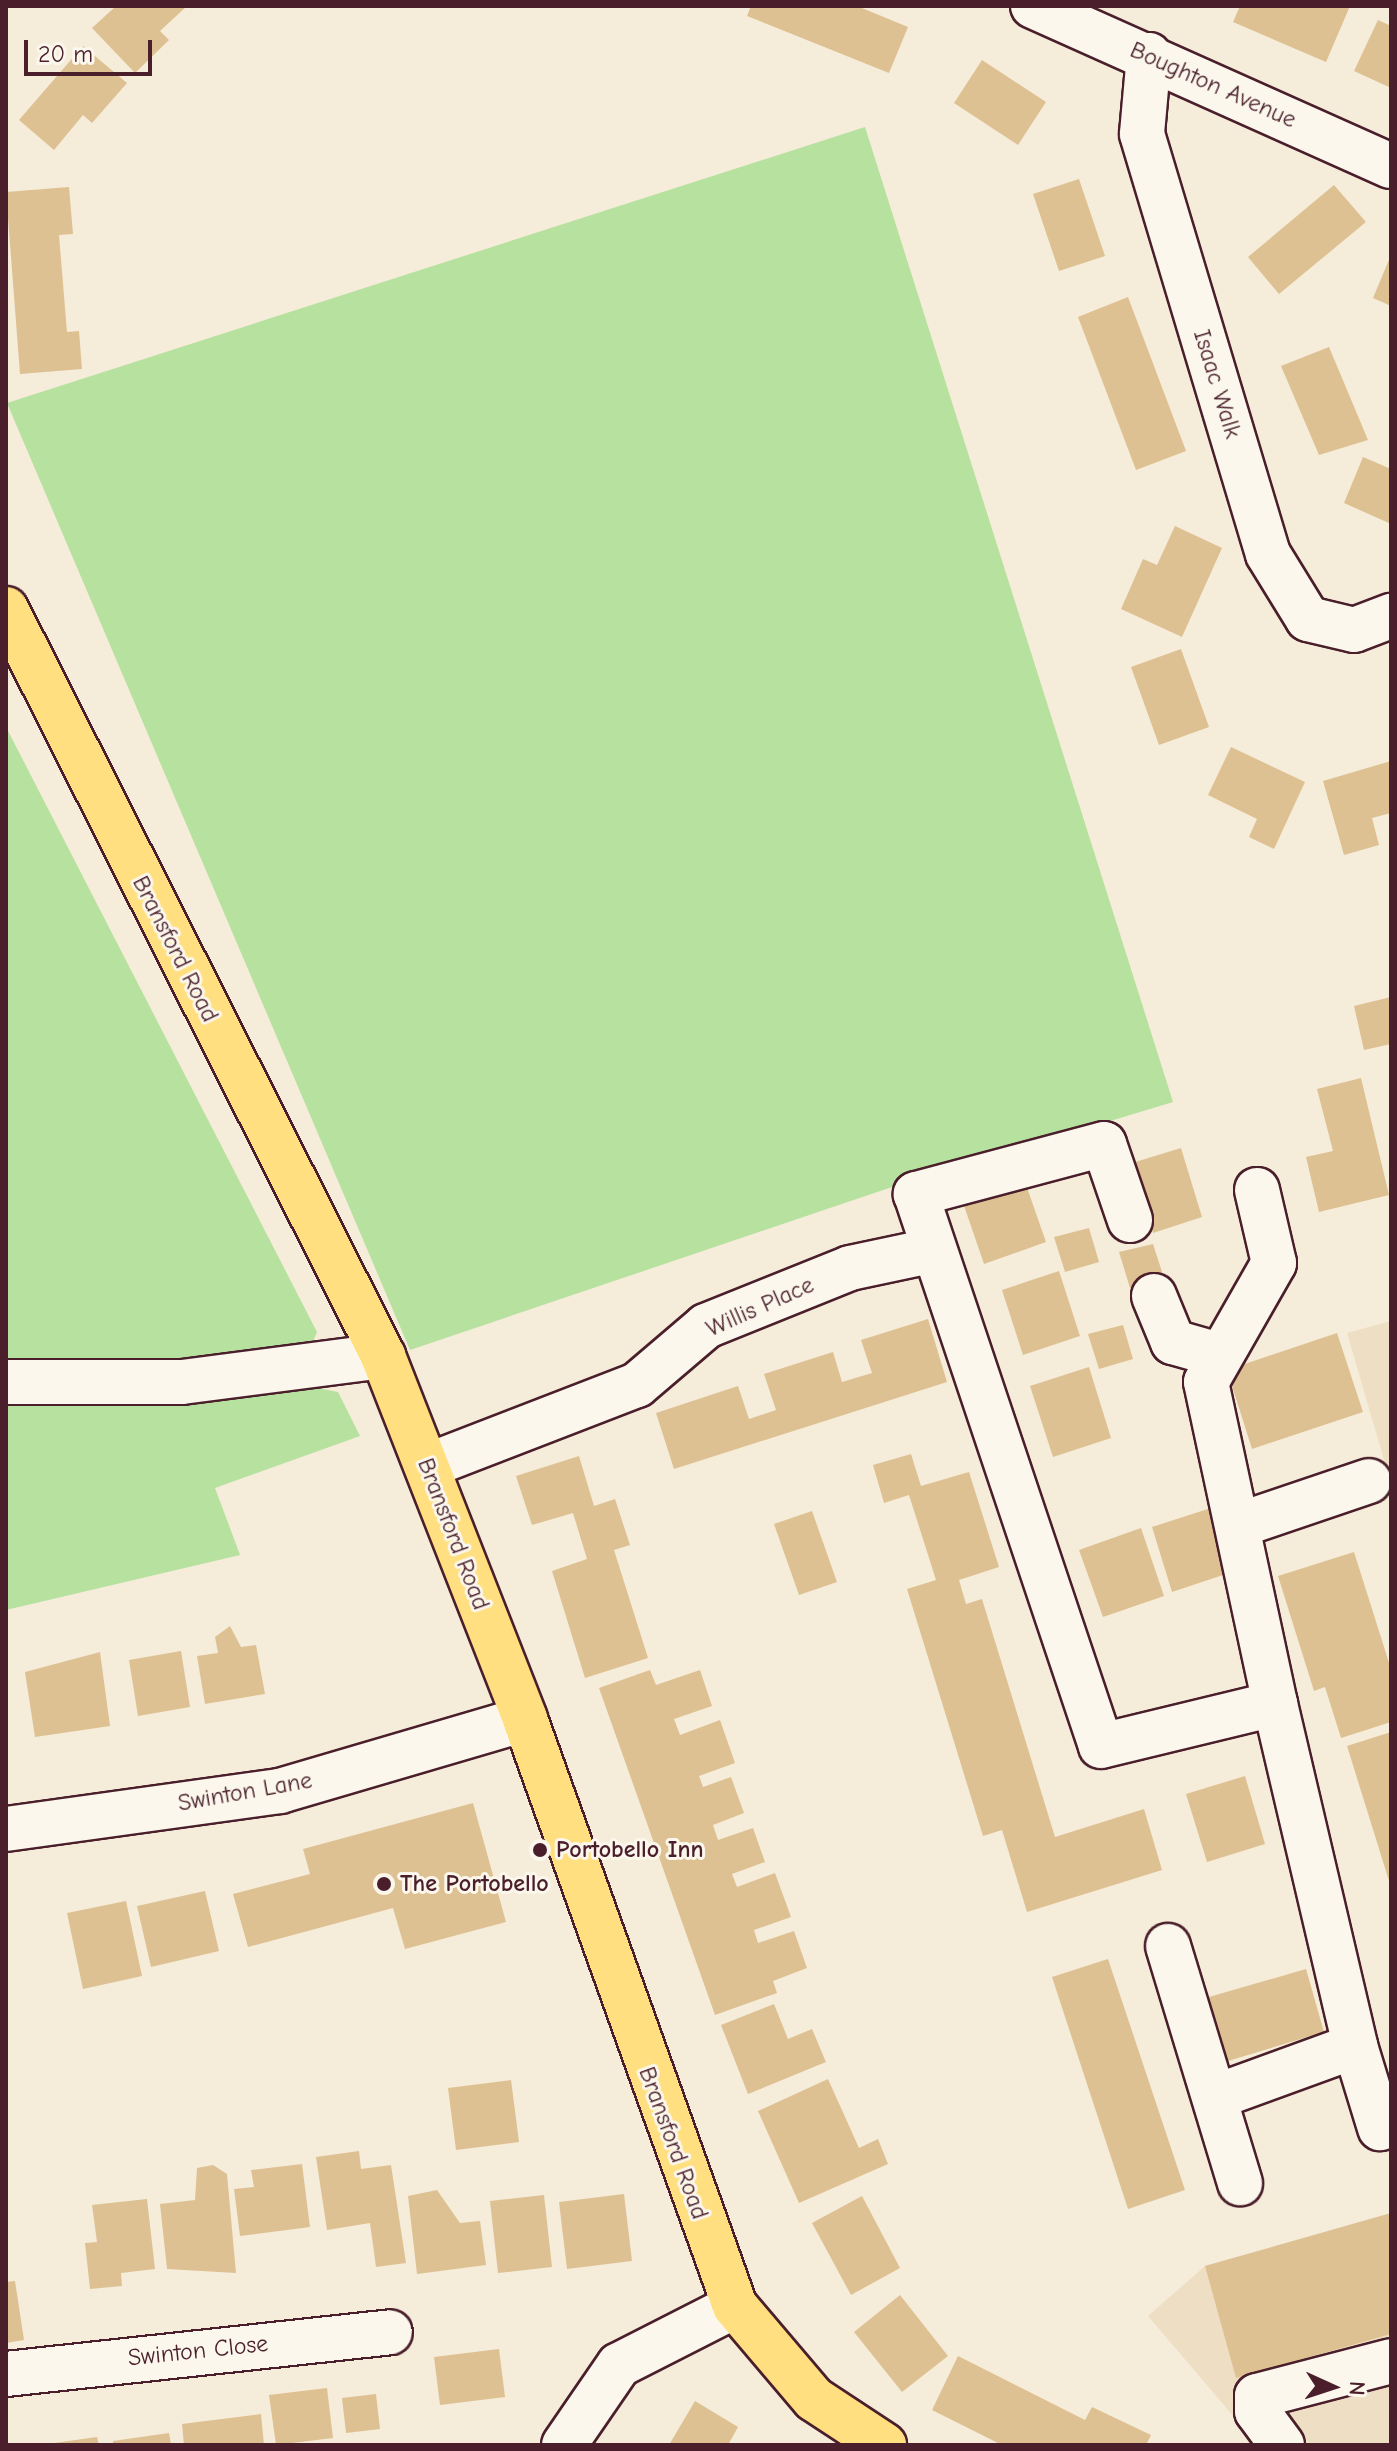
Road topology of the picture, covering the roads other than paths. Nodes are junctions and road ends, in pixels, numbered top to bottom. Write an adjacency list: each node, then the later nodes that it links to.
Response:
1 (1033, 6): 2 (street, Boughton Avenue)
2 (1149, 55): 3 (street, Boughton Avenue); 5 (street, Isaac Walk)
3 (1391, 166)
4 (6, 609): 11 (main road, Bransford Road)
5 (1391, 616)
6 (1257, 1190): 10 (street)
7 (1130, 1220): 8 (street)
8 (930, 1251): 13 (street, Willis Place); 16 (street)
9 (1154, 1296): 10 (street)
10 (1219, 1355): 15 (street)
11 (383, 1356): 12 (street); 13 (main road, Bransford Road)
12 (6, 1382)
13 (427, 1466): 17 (main road, Bransford Road)
14 (1369, 1481): 15 (street)
15 (1239, 1525): 16 (street)
16 (1275, 1704): 20 (street)
17 (525, 1719): 18 (street, Swinton Lane); 24 (main road, Bransford Road)
18 (6, 1829)
19 (1168, 1946): 21 (street)
20 (1355, 2046): 21 (street); 22 (street)
21 (1215, 2097): 23 (street)
22 (1380, 2128)
23 (1240, 2183)
24 (735, 2306): 28 (street); 29 (main road, Bransford Road)
25 (390, 2332): 27 (street, Swinton Close)
26 (1391, 2361): 30 (street)
27 (6, 2374)
28 (564, 2445)
29 (884, 2445)
30 (1282, 2445)

